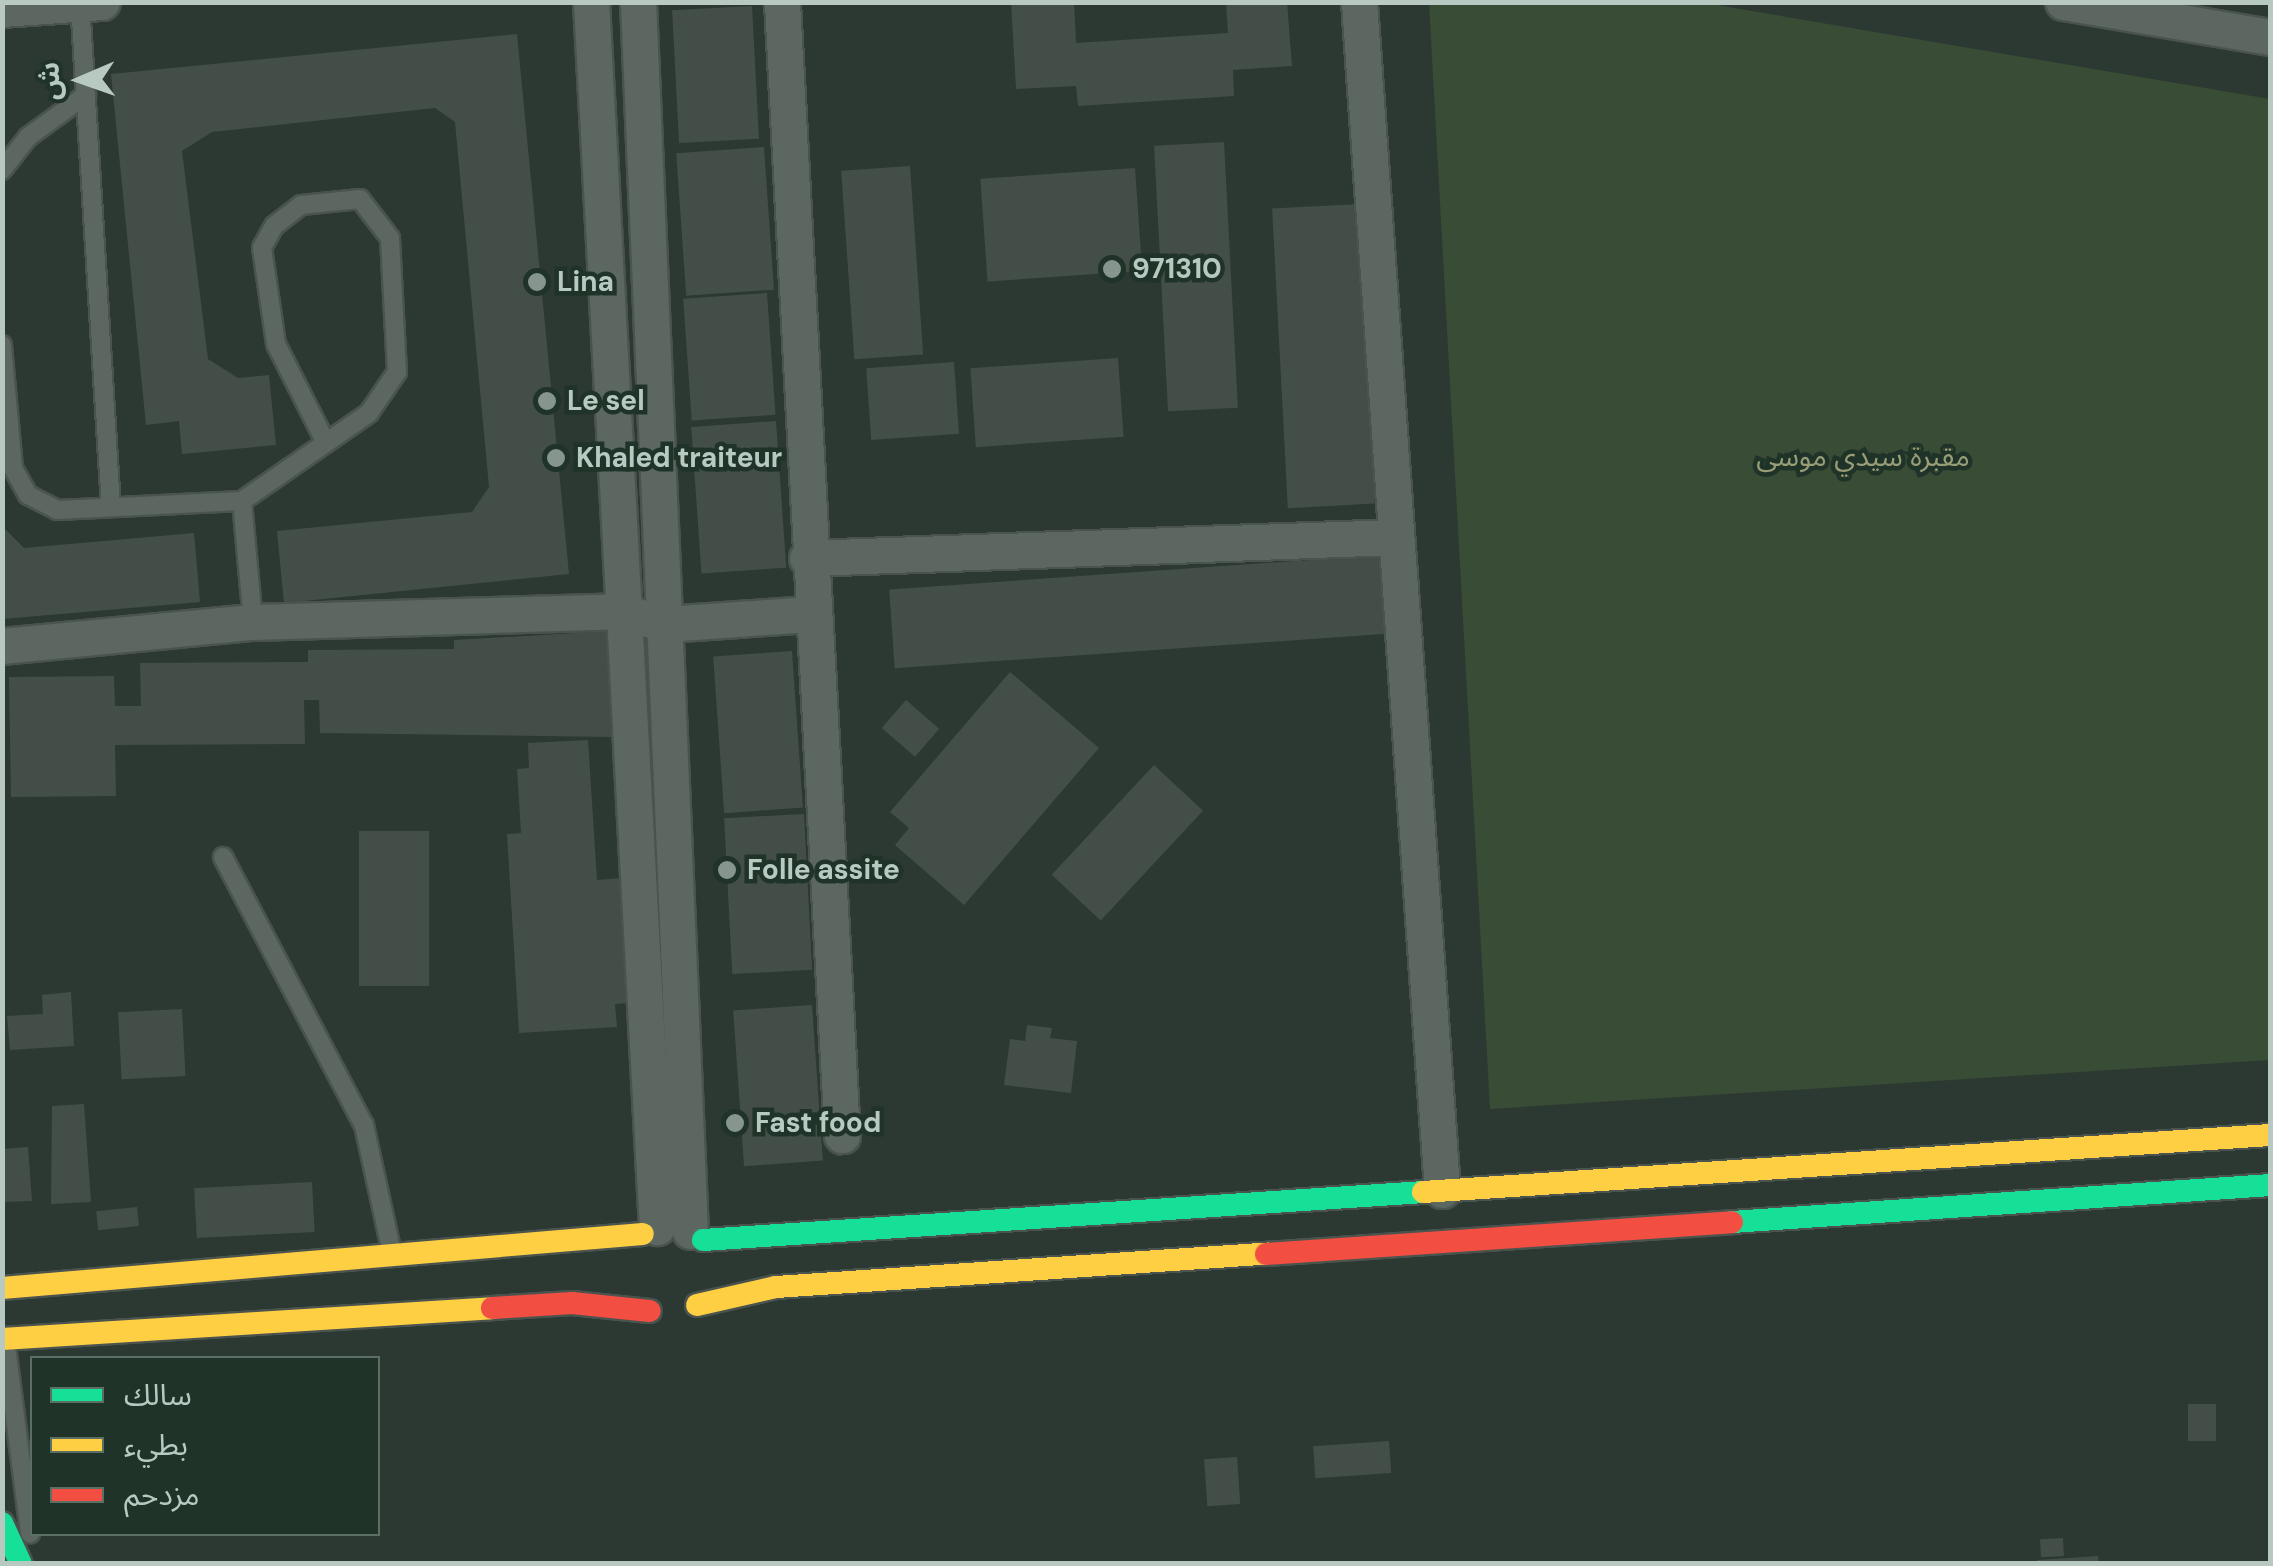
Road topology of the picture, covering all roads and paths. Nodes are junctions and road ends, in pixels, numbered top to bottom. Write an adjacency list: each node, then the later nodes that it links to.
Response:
1 (102, 2): 7 (street)
2 (591, 2): 18 (street)
3 (638, 2): 21 (street)
4 (782, 2): 17 (street)
5 (1359, 2): 16 (street)
6 (2063, 2): 9 (street)
7 (80, 3): 8 (street); 10 (lane)
8 (2, 9)
9 (2270, 37)
10 (86, 95): 11 (lane); 15 (lane)
11 (2, 170)
12 (2, 345): 15 (lane)
13 (326, 443): 13 (lane); 14 (lane)
14 (242, 501): 15 (lane); 20 (lane)
15 (111, 508)
16 (1396, 537): 17 (street); 27 (street)
17 (807, 558): 19 (street)
18 (619, 611): 20 (street); 21 (street); 28 (street)
19 (810, 614): 21 (street); 24 (street)
20 (253, 622): 22 (street)
21 (666, 624): 28 (street)
22 (2, 646)
23 (223, 858): 29 (lane)
24 (842, 1135)
25 (2270, 1136): 27 (highway)
26 (2270, 1185): 33 (highway)
27 (1442, 1190): 28 (highway)
28 (673, 1233): 29 (highway); 30 (highway); 33 (highway)
29 (393, 1256): 31 (highway)
30 (626, 1260)
31 (2, 1288)
32 (629, 1289): 34 (highway)
33 (697, 1306): 34 (highway)
34 (650, 1311): 35 (highway)
35 (194, 1327): 36 (highway); 37 (highway)
36 (4, 1333): 38 (lane)
37 (158, 1356)
38 (30, 1469)
39 (2, 1523): 40 (highway)
40 (21, 1564)

